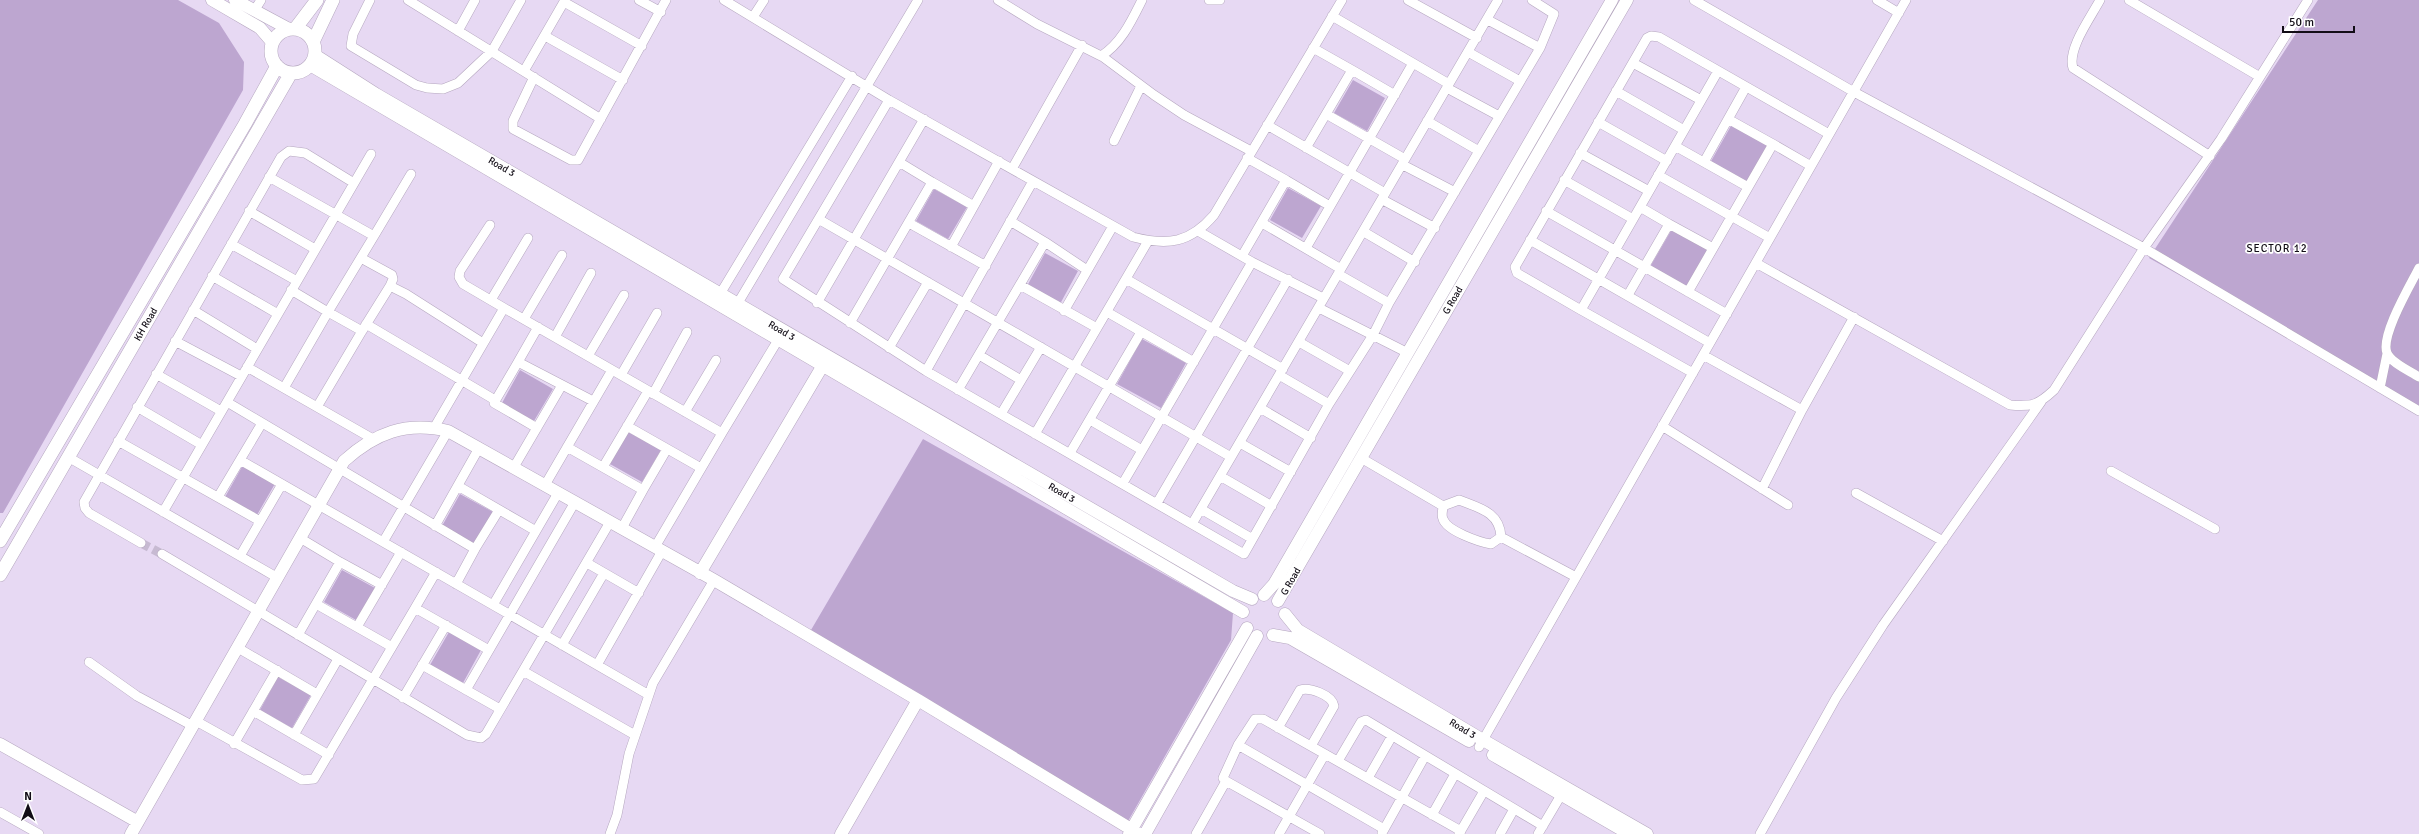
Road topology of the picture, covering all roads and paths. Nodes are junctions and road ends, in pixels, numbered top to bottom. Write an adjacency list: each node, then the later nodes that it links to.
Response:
1 (212, 0): 43 (street)
2 (235, 0): 33 (street)
3 (262, 0): 33 (street)
4 (317, 0): 39 (main road)
5 (333, 0): 50 (main road)
6 (370, 0): 48 (street)
7 (408, 0): 40 (street)
8 (475, 0): 40 (street)
9 (521, 0): 48 (street)
10 (639, 0): 34 (street)
11 (666, 0): 34 (street)
12 (724, 0): 37 (street)
13 (764, 0): 37 (street)
14 (918, 0): 64 (street)
15 (998, 0): 44 (street)
16 (1142, 0): 51 (street)
17 (1210, 0): 18 (street)
18 (1220, 0)
19 (1342, 0): 36 (street)
20 (1408, 0): 42 (street)
21 (1487, 0): 32 (street)
22 (1532, 0): 47 (street)
23 (1612, 0): 208 (street, G Road)
24 (1627, 0): 272 (street, G Road)
25 (1694, 0): 69 (street)
26 (1877, 0): 35 (street)
27 (1906, 0): 35 (street)
28 (2100, 0): 92 (street)
29 (2129, 0): 61 (street)
30 (2308, 0): 61 (street)
31 (565, 1): 41 (street); 45 (street)
32 (1497, 2): 38 (street)
33 (254, 11): 39 (street)
34 (661, 12): 45 (street)
35 (1899, 13): 69 (street)
36 (1332, 16): 46 (street); 52 (street)
37 (753, 17): 59 (street)
38 (1488, 20): 42 (street); 47 (street)
39 (292, 29): 43 (main road); 50 (main road)
40 (458, 31): 48 (street)
41 (545, 36): 56 (street); 62 (street)
42 (1477, 38): 49 (street)
43 (272, 42): 54 (main road)
44 (1082, 45): 51 (street); 99 (street)
45 (642, 46): 62 (street)
46 (1313, 48): 55 (street); 80 (street)
47 (1540, 48): 63 (street)
48 (492, 51): 56 (street)
49 (1468, 52): 63 (street); 66 (street)
50 (312, 54): 58 (main road); 170 (street, Road 3)
51 (1101, 56): 65 (street)
52 (1413, 63): 66 (street); 70 (street)
53 (1633, 63): 57 (street); 68 (street); 72 (street)
54 (277, 66): 58 (main road); 309 (main road, KH Road)
55 (1352, 70): 70 (street); 73 (street)
56 (524, 71): 60 (street)
57 (1718, 71): 67 (street); 72 (street)
58 (291, 73): 270 (main road, KH Road)
59 (852, 76): 64 (street); 170 (street)
60 (534, 77): 75 (street); 75 (street)
61 (2260, 77): 92 (street)
62 (623, 80): 75 (street)
63 (1520, 81): 74 (street)
64 (867, 86): 71 (street); 177 (street)
65 (1141, 86): 84 (street); 91 (street)
66 (1448, 86): 74 (street); 78 (street)
67 (1746, 87): 77 (street); 82 (street)
68 (1616, 91): 79 (street); 81 (street)
69 (1854, 92): 82 (street); 142 (street)
70 (1395, 95): 83 (street)
71 (889, 100): 76 (street); 121 (street)
72 (1701, 100): 81 (street)
73 (1326, 114): 83 (street); 87 (street)
74 (1498, 116): 88 (street)
75 (601, 119)
76 (924, 119): 94 (street); 95 (street)
77 (1728, 119): 85 (street); 97 (street)
78 (1427, 121): 88 (street); 96 (street)
79 (1598, 122): 89 (street); 93 (street)
80 (1267, 125): 87 (street); 91 (street)
81 (1684, 130): 86 (street)
82 (1830, 134): 98 (street)
83 (1369, 138): 96 (street); 100 (street)
84 (1114, 140)
85 (1773, 144): 98 (street); 109 (street)
86 (1675, 146): 93 (street); 97 (street)
87 (1306, 148): 100 (street)
88 (1479, 151): 111 (street)
89 (1580, 153): 105 (street); 110 (street)
90 (370, 154): 108 (street)
91 (1249, 154): 104 (street); 129 (street)
92 (2210, 156): 142 (street)
93 (1666, 161): 102 (street)
94 (899, 162): 107 (street); 134 (street)
95 (999, 162): 99 (street); 113 (street)
96 (1404, 162): 111 (street); 112 (street)
97 (1704, 162): 109 (street)
98 (1811, 166): 133 (street)
99 (1012, 169): 106 (street)
100 (1350, 173): 112 (street); 114 (street)
101 (411, 174): 131 (street)
102 (1658, 175): 110 (street); 119 (street)
103 (269, 177): 108 (street); 116 (street); 118 (street)
104 (1286, 180): 114 (street); 124 (street)
105 (1564, 180): 117 (street); 120 (street)
106 (1033, 181): 122 (street); 127 (street)
107 (932, 182): 113 (street); 123 (street)
108 (354, 183): 118 (street)
109 (1748, 187): 119 (street)
110 (1649, 191): 115 (street)
111 (1455, 192): 128 (street)
112 (1384, 196): 128 (street); 130 (street)
113 (974, 206): 139 (street)
114 (1330, 206): 140 (street)
115 (1640, 207): 120 (street); 125 (street)
116 (249, 211): 138 (street); 143 (street)
117 (1546, 211): 135 (street); 144 (street)
118 (335, 215): 131 (street); 143 (street)
119 (1731, 217): 133 (street); 141 (street)
120 (1633, 219): 144 (street)
121 (820, 220): 134 (street); 173 (street)
122 (1010, 221): 137 (street); 152 (street)
123 (909, 223): 139 (street); 148 (street)
124 (1262, 223): 140 (street); 146 (street)
125 (1669, 224): 141 (street); 153 (street)
126 (490, 225): 172 (street)
127 (1113, 226): 136 (street); 155 (street)
128 (1435, 228): 150 (street)
129 (1198, 231): 136 (street); 146 (street)
130 (1364, 232): 150 (street); 156 (street)
131 (374, 236): 147 (street)
132 (528, 238): 172 (street)
133 (1770, 238): 151 (street)
134 (853, 239): 148 (street); 173 (street)
135 (1530, 240): 160 (street); 180 (street)
136 (1148, 241): 159 (street)
137 (1045, 242): 155 (street); 164 (street)
138 (231, 244): 158 (street); 162 (street)
139 (951, 247): 152 (street)
140 (1306, 248): 156 (street)
141 (1713, 248): 167 (street)
142 (2144, 248): 233 (street); 239 (street)
143 (315, 249): 162 (street)
144 (1614, 251): 153 (street); 160 (street)
145 (562, 255): 188 (street)
146 (1242, 256): 149 (street)
147 (361, 258): 165 (street); 182 (street)
148 (888, 259): 163 (street); 190 (street)
149 (1252, 262): 161 (street); 194 (street)
150 (1415, 262): 175 (street)
151 (1756, 262): 186 (street); 187 (street)
152 (986, 266): 174 (street)
153 (1644, 268): 167 (street); 169 (street)
154 (2419, 268): 210 (street)
155 (1087, 270): 181 (street)
156 (1340, 271): 171 (street); 175 (street)
157 (591, 273): 198 (street)
158 (212, 276): 179 (street); 185 (street)
159 (1126, 278): 183 (street); 194 (street)
160 (1599, 278): 169 (street); 180 (street)
161 (1288, 279): 171 (street); 206 (street)
162 (297, 281): 166 (street)
163 (928, 282): 174 (street); 205 (street)
164 (1020, 285): 181 (street); 189 (street)
165 (390, 286): 191 (street); 202 (street)
166 (291, 290): 182 (street); 185 (street)
167 (1688, 292): 186 (street)
168 (624, 295): 212 (street)
169 (1628, 295): 203 (street)
170 (718, 297): 177 (street, Road 3)
171 (1323, 298): 178 (street)
172 (491, 300): 176 (street)
173 (817, 303): 190 (street)
174 (965, 303): 189 (street); 220 (street)
175 (1389, 303): 197 (street)
176 (504, 308): 188 (street); 202 (street)
177 (735, 308): 199 (street, Road 3); 215 (street, Road 3)
178 (1318, 308): 197 (street); 201 (street)
179 (193, 310): 200 (street); 207 (street)
180 (1581, 310): 223 (street)
181 (1064, 311): 193 (street)
182 (328, 312): 191 (street); 232 (street)
183 (1107, 312): 193 (street); 196 (street)
184 (657, 313): 225 (street)
185 (278, 314): 207 (street)
186 (1726, 314): 203 (street)
187 (1854, 318): 239 (street); 244 (street)
188 (524, 319): 192 (street)
189 (998, 322): 204 (street); 211 (street)
190 (850, 323): 205 (street)
191 (364, 327): 228 (street); 242 (street)
192 (538, 327): 198 (street); 214 (street)
193 (1097, 328): 218 (street)
194 (1213, 329): 206 (street); 216 (street)
195 (687, 332): 235 (street)
196 (1141, 332): 216 (street); 231 (street)
197 (1373, 335): 208 (street); 221 (street)
198 (555, 337): 212 (street)
199 (778, 340): 215 (street, Road 3); 257 (street)
200 (175, 341): 224 (street); 226 (street)
201 (1299, 342): 221 (street); 222 (street)
202 (483, 343): 228 (street)
203 (1710, 343): 209 (street)
204 (1040, 347): 218 (street); 229 (street)
205 (889, 348): 220 (street)
206 (1248, 348): 222 (street); 259 (street)
207 (257, 349): 217 (street)
208 (1408, 353): 334 (street, G Road)
209 (1703, 354): 223 (street); 244 (street)
210 (2387, 354): 227 (street); 233 (street)
211 (979, 355): 229 (street); 234 (street)
212 (588, 356): 219 (street)
213 (716, 360): 247 (street)
214 (518, 362): 230 (street); 236 (street)
215 (826, 362): 326 (street); 335 (street, Road 3); 341 (street, Road 3)
216 (1194, 362): 249 (street)
217 (247, 367): 226 (street); 232 (street)
218 (1074, 367): 231 (street); 258 (street)
219 (612, 370): 225 (street); 237 (street)
220 (926, 371): 234 (street)
221 (1350, 371): 240 (street)
222 (1281, 372): 240 (street); 243 (street)
223 (1693, 373): 253 (street)
224 (156, 374): 241 (street); 245 (street)
225 (620, 375): 235 (street)
226 (241, 376): 238 (street)
227 (2419, 376)
228 (462, 380): 236 (street); 254 (street)
229 (1021, 380): 248 (street)
230 (562, 385): 237 (street); 255 (street)
231 (1109, 387): 249 (street); 250 (street)
232 (284, 388): 242 (street)
233 (2380, 388): 246 (street)
234 (958, 390): 248 (street)
235 (651, 392): 247 (street); 252 (street)
236 (495, 400): 255 (street)
237 (594, 401): 265 (street)
238 (226, 402): 245 (street); 251 (street)
239 (2041, 402): 314 (street)
240 (1329, 404): 260 (street)
241 (137, 407): 262 (street); 264 (street)
242 (317, 407): 261 (street)
243 (1260, 408): 260 (street); 263 (street)
244 (1802, 410): 287 (street)
245 (221, 411): 264 (street)
246 (2419, 411)
247 (685, 412): 257 (street)
248 (1002, 414): 258 (street)
249 (1162, 417): 259 (street); 268 (street)
250 (1090, 420): 268 (street); 269 (street)
251 (262, 423): 273 (street); 276 (street)
252 (627, 426): 267 (street); 275 (street)
253 (1662, 426): 287 (street); 328 (street)
254 (434, 428): 256 (street); 261 (street)
255 (537, 428): 274 (street)
256 (448, 431): 266 (street); 298 (street)
257 (722, 433): 277 (street)
258 (1035, 434): 269 (street)
259 (1196, 437): 271 (street); 293 (street)
260 (1311, 438): 279 (street)
261 (373, 439): 276 (street)
262 (118, 441): 280 (street); 282 (street)
263 (1240, 443): 271 (street); 279 (street)
264 (202, 445): 282 (street)
265 (567, 446): 275 (street); 285 (street)
266 (479, 448): 274 (street); 286 (street)
267 (667, 449): 277 (street); 288 (street)
268 (1142, 450): 283 (street)
269 (1070, 453): 283 (street)
270 (68, 457): 280 (street); 311 (main road, KH Road)
271 (1231, 457): 281 (street)
272 (1361, 458): 297 (street); 336 (street, G Road)
273 (240, 460): 284 (street); 291 (street)
274 (514, 467): 285 (street)
275 (603, 467): 288 (street)
276 (340, 468): 294 (street); 298 (street)
277 (701, 468): 318 (street)
278 (2111, 471): 307 (street)
279 (1291, 472): 296 (street)
280 (100, 475): 301 (street); 316 (street)
281 (1220, 476): 296 (street); 299 (street)
282 (183, 477): 291 (street); 301 (street)
283 (1123, 483): 293 (street)
284 (282, 484): 294 (street); 302 (street)
285 (545, 485): 289 (street)
286 (458, 486): 300 (street); 305 (street)
287 (1762, 489): 295 (street)
288 (643, 490): 306 (street)
289 (558, 492): 292 (street); 308 (street)
290 (1856, 492): 314 (street)
291 (218, 497): 302 (street)
292 (575, 502): 303 (street); 342 (street)
293 (1157, 503): 304 (street)
294 (319, 505): 312 (street); 315 (street)
295 (1788, 505)
296 (1272, 506): 313 (street)
297 (1443, 506): 310 (street); 310 (street)
298 (403, 508): 305 (street); 315 (street)
299 (1201, 509): 304 (street); 313 (street)
300 (499, 510): 308 (street); 317 (street)
301 (163, 512): 321 (street)
302 (260, 521): 321 (street)
303 (610, 522): 306 (street); 323 (street)
304 (1192, 524): 313 (street)
305 (435, 526): 317 (street)
306 (622, 528): 318 (street)
307 (2215, 529)
308 (536, 531): 338 (street)
309 (2, 535): 311 (street)
310 (1501, 537): 328 (street)
311 (21, 538): 327 (main road, KH Road)
312 (300, 538): 322 (street); 329 (street)
313 (1251, 538)
314 (1943, 541): 411 (street)
315 (383, 542): 319 (street)
316 (141, 543)
317 (476, 549): 331 (street)
318 (658, 549): 326 (street); 333 (street)
319 (401, 552): 324 (street); 332 (street)
320 (162, 554): 340 (street)
321 (240, 556): 329 (street)
322 (340, 562): 332 (street); 337 (street)
323 (587, 563): 325 (street); 348 (street)
324 (436, 572): 331 (street); 339 (street)
325 (604, 573): 333 (street); 351 (street)
326 (700, 573): 330 (street)
327 (0, 575)
328 (1576, 576): 374 (street)
329 (278, 578): 340 (street)
330 (714, 580): 364 (street); 366 (street)
331 (456, 584): 338 (street)
332 (382, 585): 345 (street)
333 (639, 593): 358 (street)
334 (1264, 595): 335 (street); 336 (street)
335 (1252, 599): 341 (street)
336 (1278, 601): 343 (street)
337 (316, 604): 345 (street); 347 (street)
338 (493, 605): 342 (street)
339 (415, 608): 344 (street); 352 (street)
340 (258, 612): 347 (street); 353 (street)
341 (1243, 612): 346 (street)
342 (509, 614): 348 (street); 354 (street)
343 (1285, 614): 350 (street); 374 (street, Road 3)
344 (446, 625): 354 (street); 357 (street)
345 (357, 627): 352 (street)
346 (1247, 628): 349 (street); 398 (street)
347 (298, 635): 355 (street)
348 (545, 635): 351 (street); 360 (street)
349 (1257, 636): 350 (street); 404 (street)
350 (1273, 636): 374 (street, Road 3)
351 (562, 645): 358 (street)
352 (392, 647): 361 (street)
353 (238, 648): 359 (street); 369 (street)
354 (489, 650): 362 (street)
355 (338, 659): 361 (street); 363 (street)
356 (89, 662): 369 (street)
357 (422, 665): 362 (street); 365 (street)
358 (597, 665): 364 (street)
359 (277, 670): 363 (street); 368 (street)
360 (523, 671): 367 (street); 372 (street)
361 (373, 680): 365 (street); 380 (street)
362 (466, 690): 367 (street)
363 (318, 694): 371 (street)
364 (649, 695): 372 (street)
365 (403, 698): 367 (street)
366 (918, 700): 398 (street); 403 (street)
367 (500, 710)
368 (253, 711): 371 (street); 376 (street)
369 (194, 724): 376 (street); 394 (street)
370 (1278, 728): 377 (street); 378 (street); 378 (street)
371 (294, 735): 380 (street)
372 (635, 735): 402 (street)
373 (1392, 736): 381 (street); 382 (street); 384 (street)
374 (1481, 743): 388 (street, Road 3)
375 (0, 744): 394 (street)
376 (234, 744): 380 (street)
377 (1238, 745): 385 (street); 386 (street)
378 (1311, 746): 379 (street)
379 (1325, 754): 382 (street); 386 (street)
380 (329, 755)
381 (1425, 756): 383 (street); 389 (street)
382 (1338, 761): 384 (street)
383 (1455, 774): 387 (street); 392 (street)
384 (1368, 778): 389 (street)
385 (1226, 781): 393 (street); 405 (street)
386 (1307, 785): 393 (street); 397 (street)
387 (1484, 791): 390 (street); 399 (street)
388 (1563, 791): 396 (street); 409 (street, Road 3); 410 (street, Road 3)
389 (1402, 798): 392 (street); 397 (street)
390 (1514, 809): 396 (street); 408 (street)
391 (0, 812): 395 (street)
392 (1432, 815): 399 (street)
393 (1289, 817): 406 (street); 407 (street)
394 (138, 822): 401 (street)
395 (23, 830): 400 (street)
396 (1541, 830)
397 (1383, 831)
398 (1134, 832)
399 (1460, 832)
400 (39, 834)
401 (131, 834)
402 (610, 834)
403 (841, 834)
404 (1145, 834)
405 (1196, 834)
406 (1279, 834)
407 (1320, 834)
408 (1500, 834)
409 (1629, 834)
410 (1647, 834)
411 (1760, 834)

